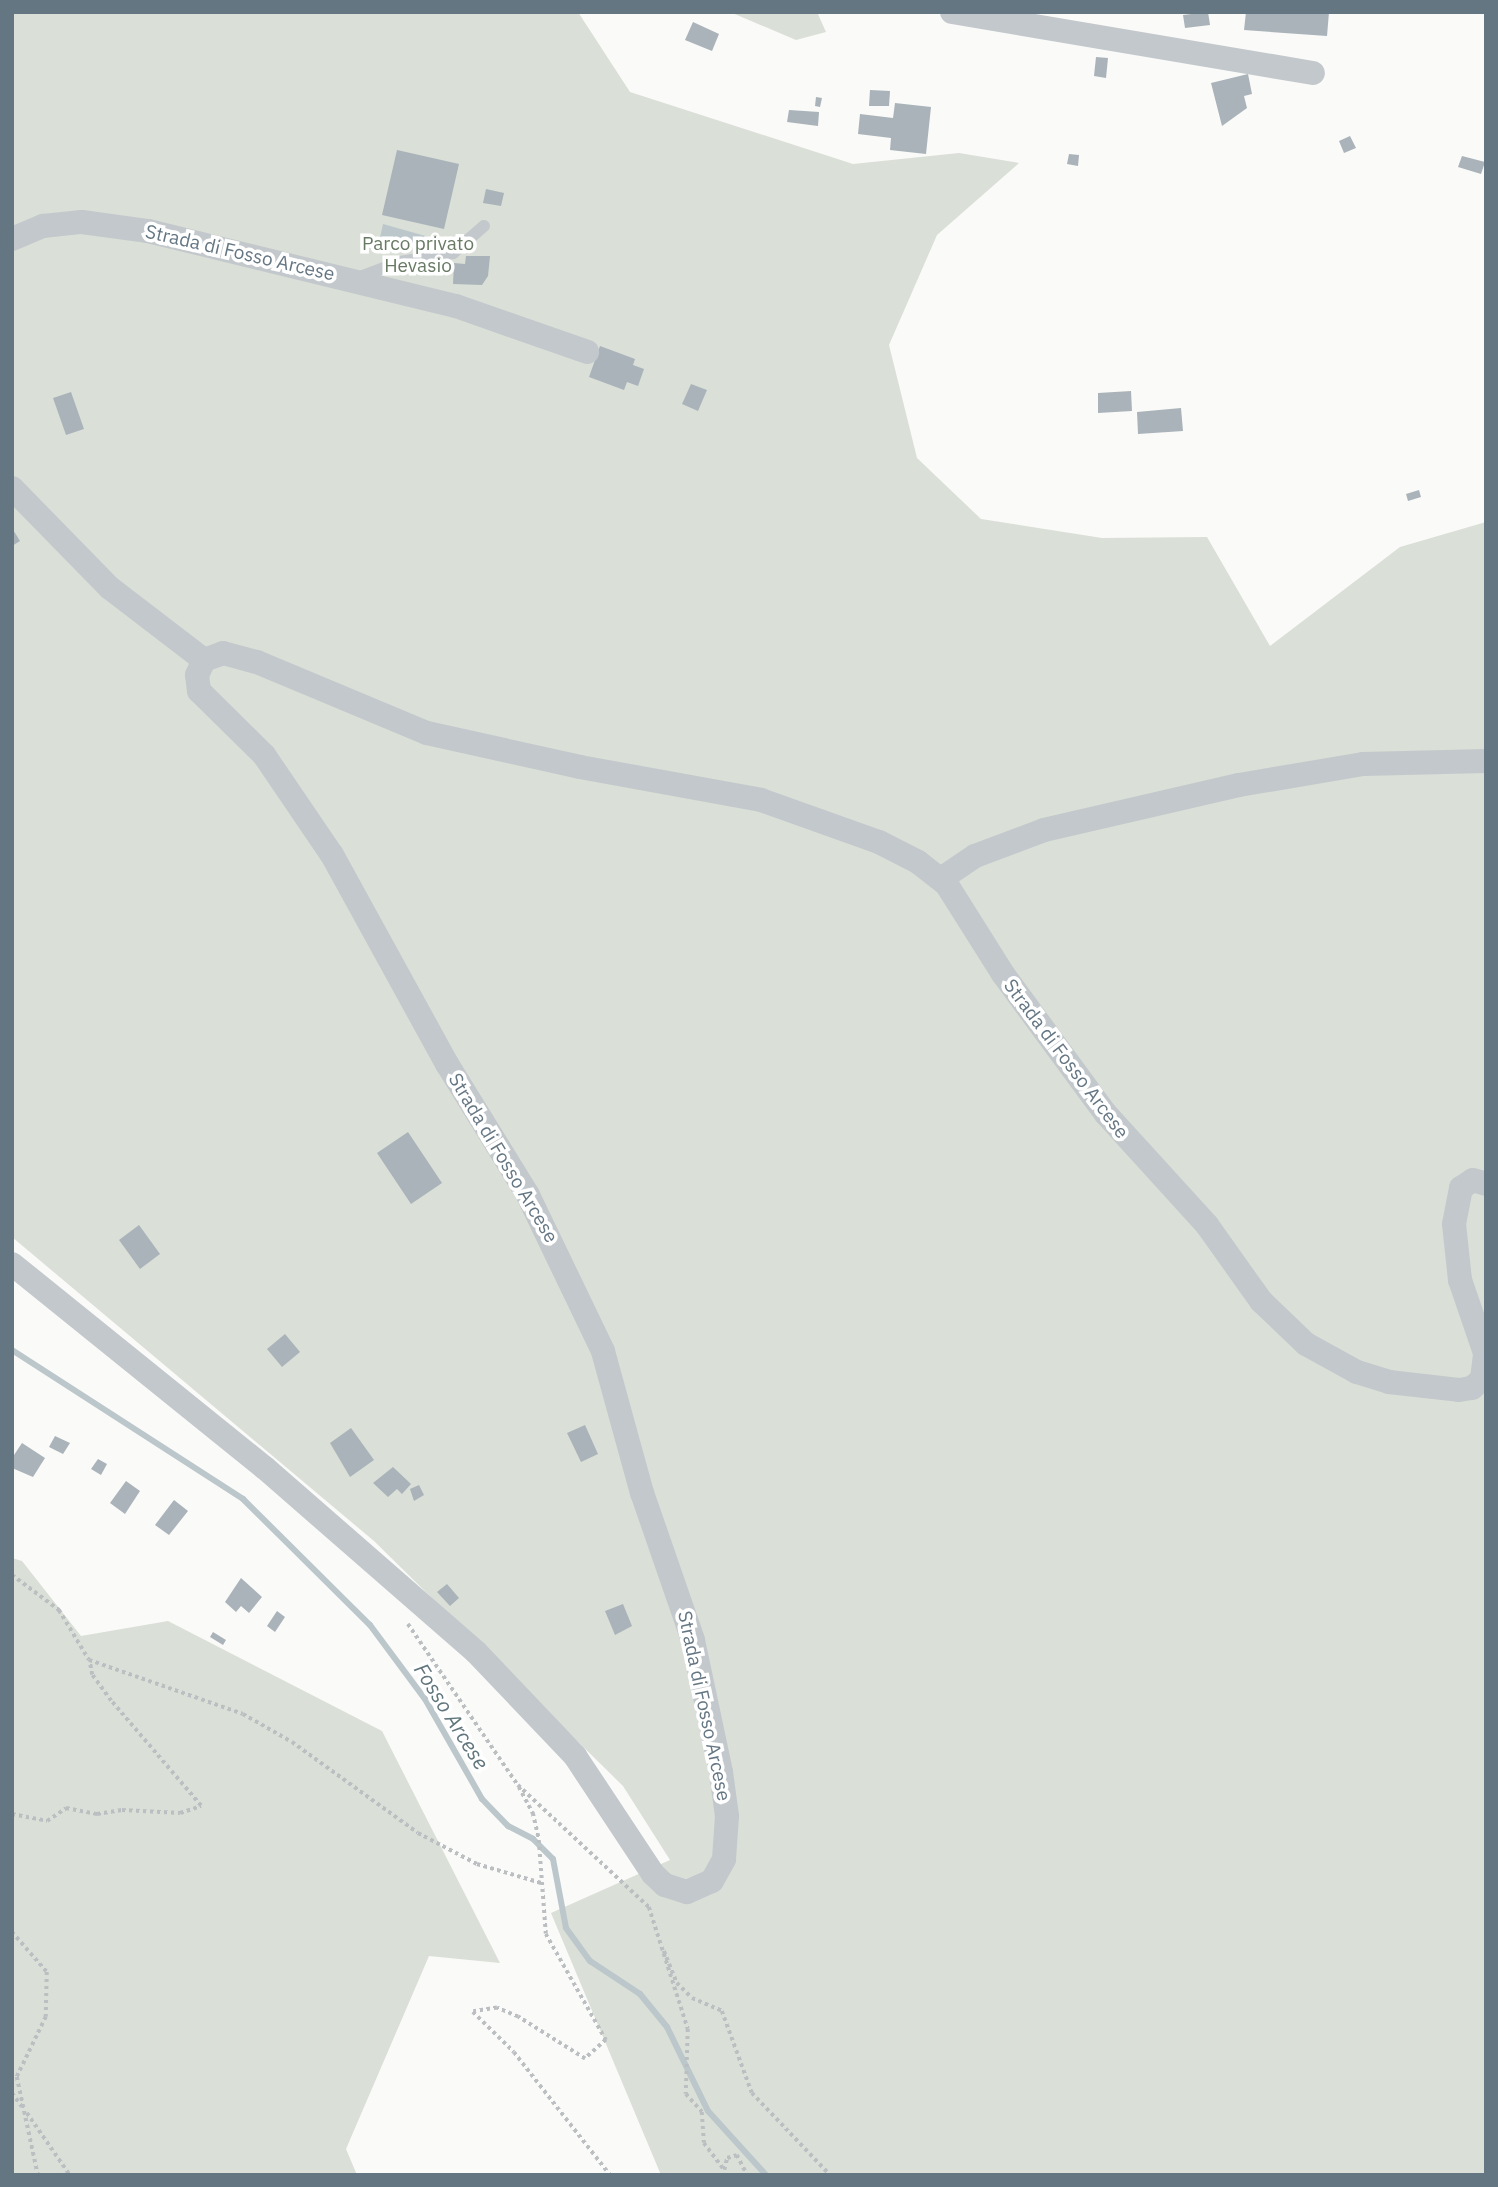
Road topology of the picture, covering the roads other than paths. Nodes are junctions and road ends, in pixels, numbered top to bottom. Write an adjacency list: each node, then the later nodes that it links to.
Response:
1 (952, 12): 2 (street)
2 (1313, 73)
3 (484, 226): 5 (lane)
4 (12, 239): 5 (street, Strada di Fosso Arcese)
5 (353, 279): 6 (street, Strada di Fosso Arcese)
6 (586, 352)
7 (12, 488): 8 (street)
8 (204, 660): 10 (street, Strada di Fosso Arcese); 12 (street, Strada di Fosso Arcese)
9 (1486, 761): 10 (street)
10 (942, 879): 11 (street, Strada di Fosso Arcese)
11 (1486, 1184)
12 (12, 1264)

